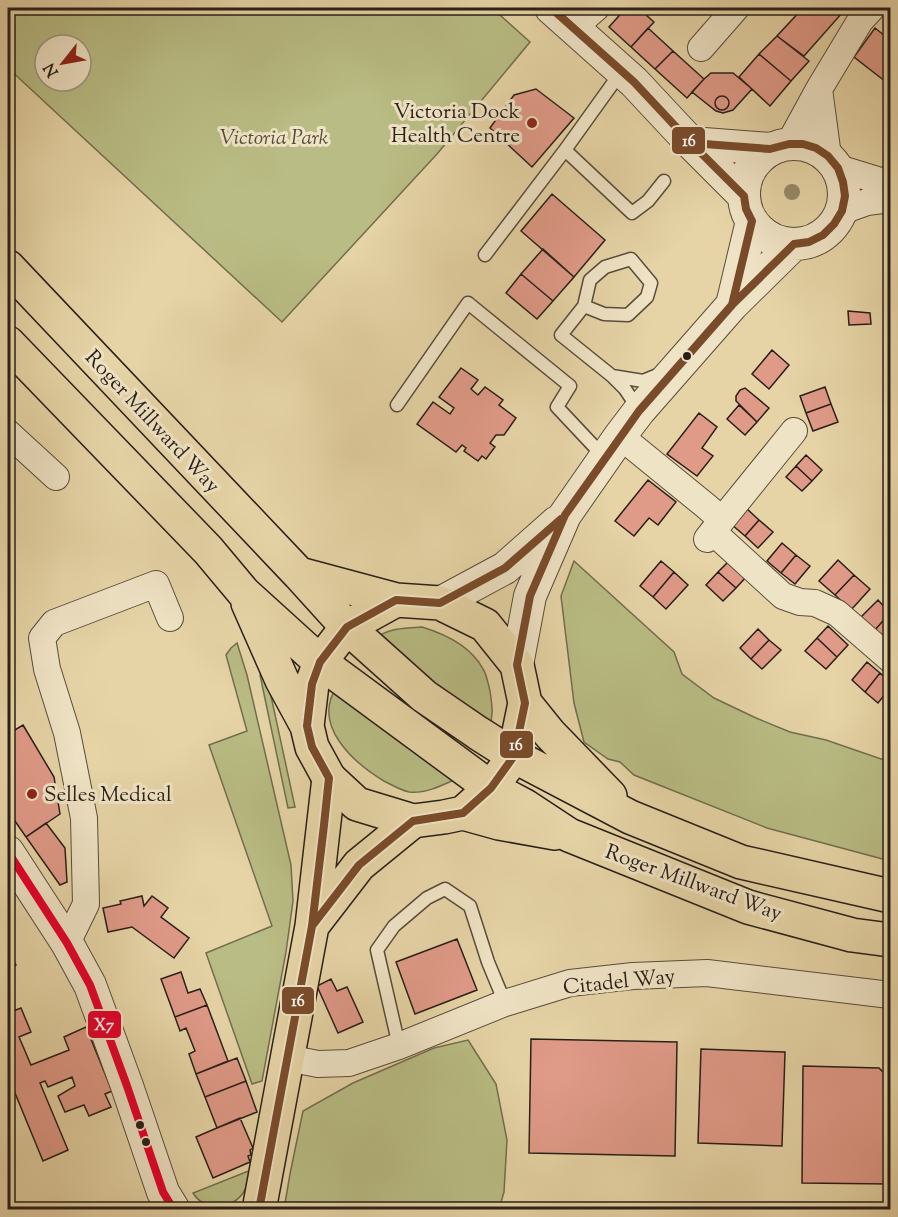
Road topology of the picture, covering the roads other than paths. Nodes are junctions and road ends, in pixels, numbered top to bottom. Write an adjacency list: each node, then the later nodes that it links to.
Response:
1 (734, 8): 4 (street)
2 (872, 8): 6 (street)
3 (574, 14): 5 (street)
4 (701, 48)
5 (622, 71): 7 (street); 9 (lane)
6 (819, 89): 8 (street); 10 (street)
7 (691, 143): 8 (street); 14 (street)
8 (779, 146): 10 (street); 14 (street)
9 (565, 150): 11 (lane); 17 (lane)
10 (833, 162): 12 (street); 15 (street)
11 (664, 181)
12 (891, 184)
13 (891, 199): 15 (street)
14 (748, 209): 16 (street); 19 (street)
15 (842, 211): 16 (street)
16 (794, 244): 19 (street)
17 (485, 255)
18 (8, 267): 32 (main road, Roger Millward Way)
19 (732, 305): 22 (street)
20 (584, 306): 20 (lane); 23 (lane)
21 (8, 343): 33 (main road, Roger Millward Way)
22 (683, 361): 23 (lane); 25 (street)
23 (612, 376): 25 (lane)
24 (397, 405): 28 (lane)
25 (639, 411): 28 (street)
26 (794, 431): 31 (street)
27 (8, 433): 29 (street)
28 (613, 447): 30 (street); 31 (street)
29 (56, 477)
30 (565, 515): 35 (street); 40 (street)
31 (714, 531): 38 (street)
32 (299, 574): 34 (main road); 37 (main road, Roger Millward Way)
33 (244, 593): 39 (main road, Roger Millward Way); 42 (main road, Roger Millward Way)
34 (396, 600): 35 (main road); 37 (main road)
35 (440, 603): 40 (main road)
36 (170, 618): 54 (street)
37 (347, 627): 39 (main road); 43 (main road, Roger Millward Way)
38 (891, 659)
39 (320, 662): 42 (main road); 45 (main road, Roger Millward Way)
40 (517, 664): 41 (main road)
41 (525, 702): 43 (main road); 47 (main road, Roger Millward Way)
42 (307, 726): 44 (main road)
43 (514, 756): 45 (main road); 47 (main road, Roger Millward Way)
44 (329, 778): 48 (main road); 52 (main road)
45 (491, 788): 46 (main road); 49 (main road, Roger Millward Way)
46 (463, 813): 48 (main road); 49 (main road, Roger Millward Way)
47 (630, 817): 51 (main road, Roger Millward Way)
48 (413, 821): 52 (main road)
49 (569, 835): 53 (main road, Roger Millward Way)
50 (8, 852): 54 (street)
51 (891, 896)
52 (312, 926): 58 (main road)
53 (891, 940)
54 (67, 943): 59 (street)
55 (891, 995): 56 (street, Citadel Way)
56 (505, 1004): 57 (street, Citadel Way); 57 (lane)
57 (399, 1046): 58 (street, Citadel Way)
58 (287, 1058): 60 (main road)
59 (174, 1209)
60 (259, 1209)

